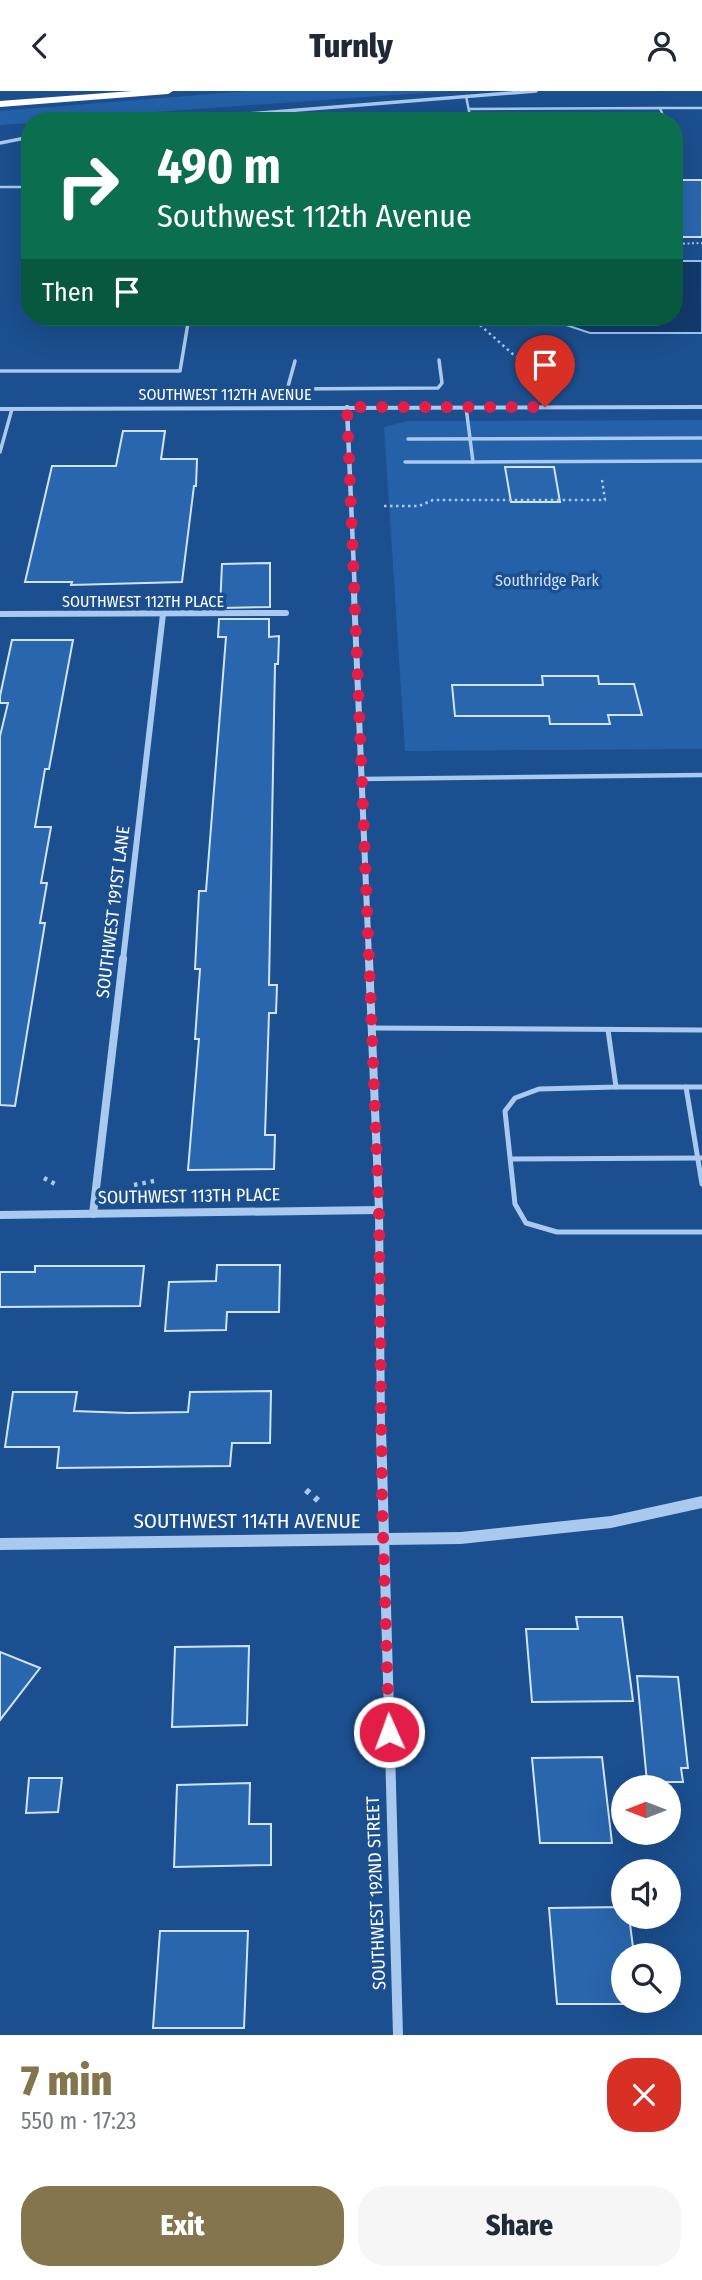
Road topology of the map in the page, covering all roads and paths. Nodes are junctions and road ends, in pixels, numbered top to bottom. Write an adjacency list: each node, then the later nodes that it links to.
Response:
1 (168, 91): 4 (highway)
2 (536, 91): 3 (street)
3 (466, 96): 7 (lane); 8 (street)
4 (0, 104)
5 (660, 108): 6 (lane); 7 (lane); 10 (lane)
6 (702, 108)
7 (469, 109): 9 (lane)
8 (261, 112)
9 (470, 112)
10 (662, 112)
11 (21, 139): 12 (street)
12 (0, 143)
13 (0, 187): 14 (lane)
14 (21, 187)
15 (702, 243): 16 (path)
16 (683, 244)
17 (188, 326): 21 (lane)
18 (481, 326): 22 (path)
19 (439, 360): 20 (lane)
20 (295, 361)
21 (0, 370)
22 (539, 388)
23 (347, 407): 24 (street, SOUTHWEST 112TH AVENUE); 27 (street, SOUTHWEST 112TH AVENUE); 41 (street, SOUTHWEST 192ND STREET)
24 (466, 407): 25 (street, SOUTHWEST 112TH AVENUE); 30 (lane)
25 (702, 407)
26 (0, 409): 27 (street, SOUTHWEST 112TH AVENUE)
27 (12, 409): 31 (lane)
28 (702, 438): 30 (lane)
29 (408, 439): 30 (lane)
30 (470, 439): 34 (lane)
31 (0, 452)
32 (702, 461): 34 (lane)
33 (405, 462): 34 (lane)
34 (473, 462)
35 (613, 480): 36 (path)
36 (384, 506)
37 (286, 613): 39 (street, SOUTHWEST 112TH PLACE)
38 (0, 614): 39 (street, SOUTHWEST 112TH PLACE)
39 (163, 614): 56 (street, SOUTHWEST 191ST LANE)
40 (702, 775): 41 (lane)
41 (360, 779): 42 (street, SOUTHWEST 192ND STREET)
42 (371, 1028): 43 (lane); 55 (street, SOUTHWEST 192ND STREET)
43 (608, 1030): 44 (lane); 45 (lane)
44 (702, 1030)
45 (617, 1087): 46 (lane); 49 (lane)
46 (685, 1087): 47 (lane); 48 (lane)
47 (702, 1087)
48 (700, 1158): 49 (lane); 52 (lane)
49 (511, 1159): 58 (lane)
50 (44, 1178): 53 (path)
51 (153, 1181): 54 (path)
52 (702, 1184)
53 (57, 1185)
54 (134, 1185)
55 (379, 1210): 56 (street, SOUTHWEST 113TH PLACE); 62 (street, SOUTHWEST 192ND STREET)
56 (93, 1214): 57 (street, SOUTHWEST 113TH PLACE)
57 (0, 1215)
58 (702, 1231)
59 (306, 1490): 61 (path)
60 (702, 1502): 62 (street, SOUTHWEST 114TH AVENUE)
61 (321, 1503)
62 (383, 1541): 63 (street, SOUTHWEST 114TH AVENUE); 64 (street, SOUTHWEST 192ND STREET)
63 (0, 1544)
64 (398, 2035)

